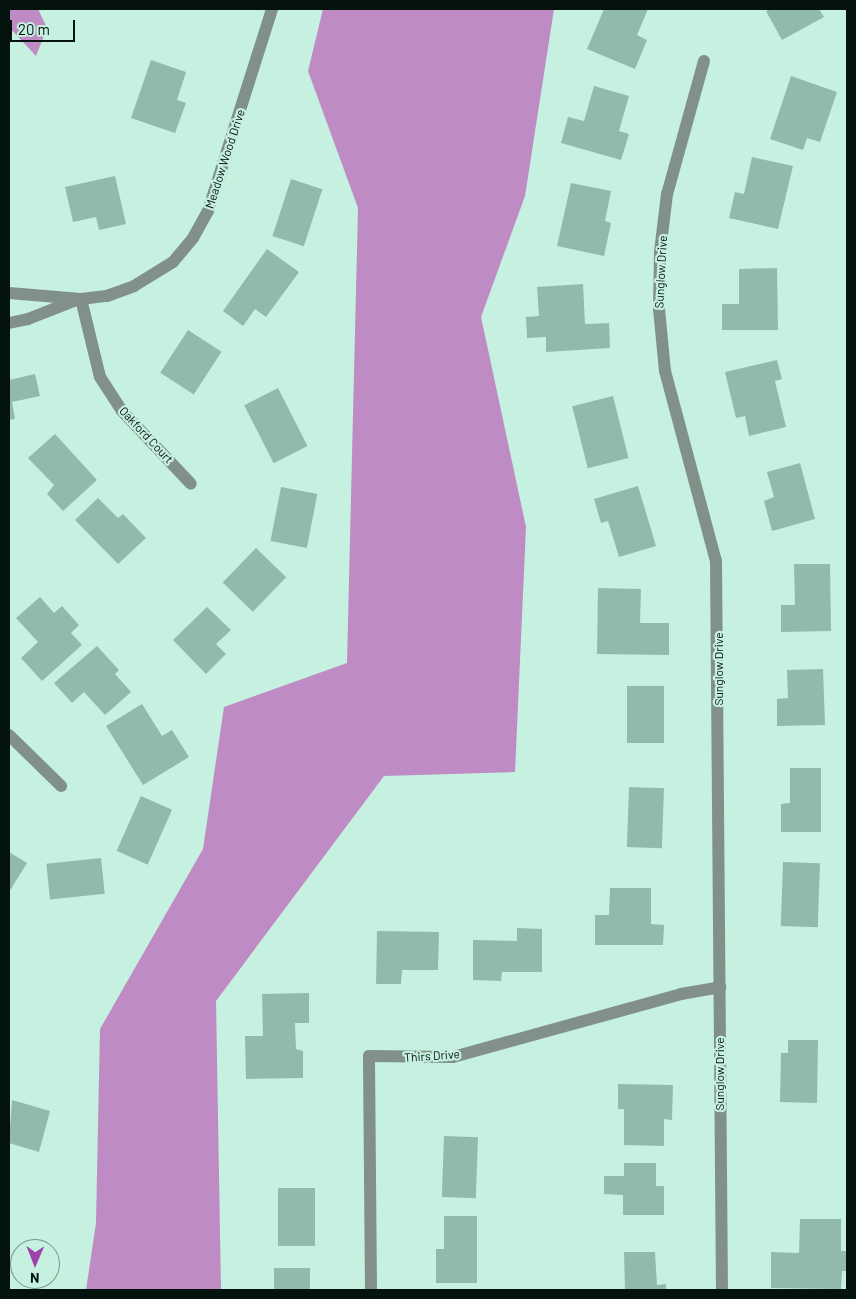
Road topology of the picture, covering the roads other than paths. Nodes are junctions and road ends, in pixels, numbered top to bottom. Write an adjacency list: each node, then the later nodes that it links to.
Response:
1 (272, 9): 4 (street, Meadow Wood Drive)
2 (704, 61): 9 (street, Sunglow Drive)
3 (9, 293): 4 (street, Meadow Wood Drive)
4 (81, 298): 5 (street, Meadow Wood Drive); 6 (street, Oakford Court)
5 (9, 323)
6 (191, 484)
7 (9, 735): 8 (street)
8 (61, 786)
9 (720, 987): 10 (street, Thirs Drive); 11 (street, Sunglow Drive)
10 (371, 1290)
11 (722, 1290)

